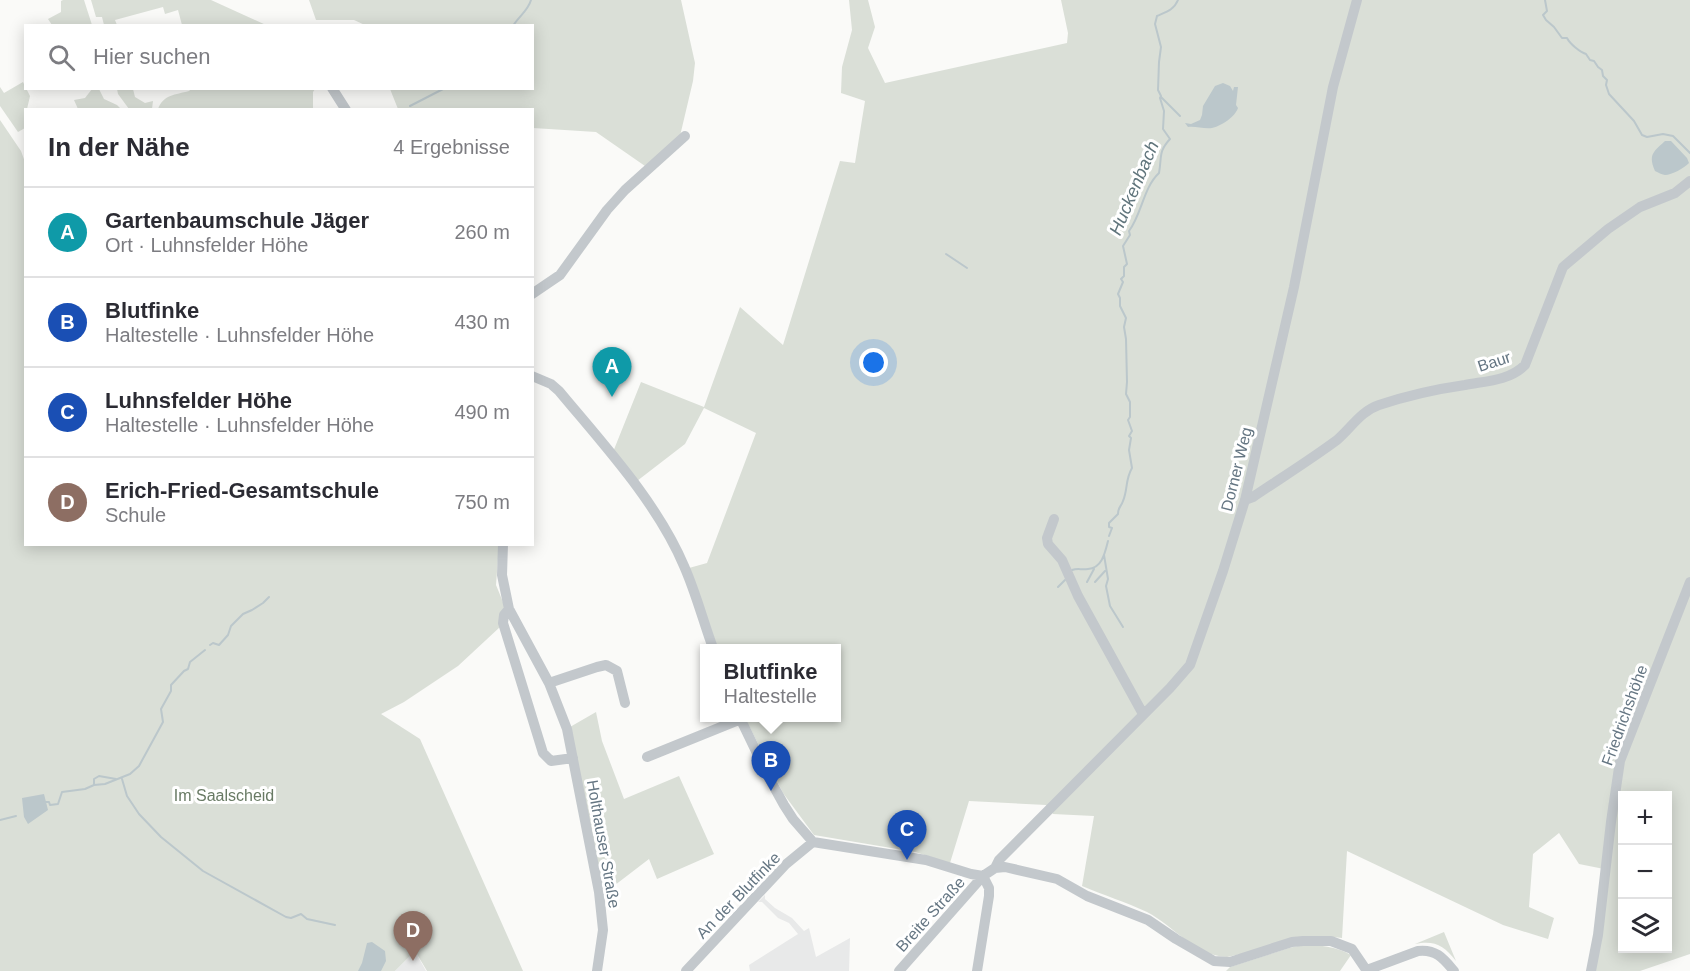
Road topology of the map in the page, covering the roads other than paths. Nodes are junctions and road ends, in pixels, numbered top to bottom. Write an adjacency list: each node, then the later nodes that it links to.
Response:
1 (1357, 0): 8 (street, Dorner Weg)
2 (333, 90): 3 (street)
3 (345, 108)
4 (685, 136): 6 (street)
5 (1690, 181): 8 (street, Baur)
6 (534, 293)
7 (534, 377): 13 (street)
8 (1245, 500): 16 (street, Dorner Weg)
9 (1054, 519): 16 (street)
10 (503, 546): 12 (street, Holthauser Straße)
11 (1690, 582): 30 (street, Friedrichshöhe)
12 (509, 609): 14 (street, Holthauser Straße); 20 (street, Holthauser Straße)
13 (712, 644)
14 (549, 684): 15 (street); 20 (street, Holthauser Straße)
15 (625, 703)
16 (1143, 714): 22 (street, Dorner Weg)
17 (730, 722): 19 (street)
18 (742, 722): 21 (street)
19 (647, 757)
20 (573, 758): 24 (street, Holthauser Straße)
21 (813, 842): 23 (street); 25 (street, An der Blutfinke)
22 (995, 868): 23 (street, Breite Straße); 28 (street)
23 (983, 876): 26 (street, Breite Straße); 27 (street)
24 (597, 971)
25 (686, 971)
26 (899, 971)
27 (977, 971)
28 (1367, 971): 29 (street)
29 (1454, 971)
30 (1591, 971)

